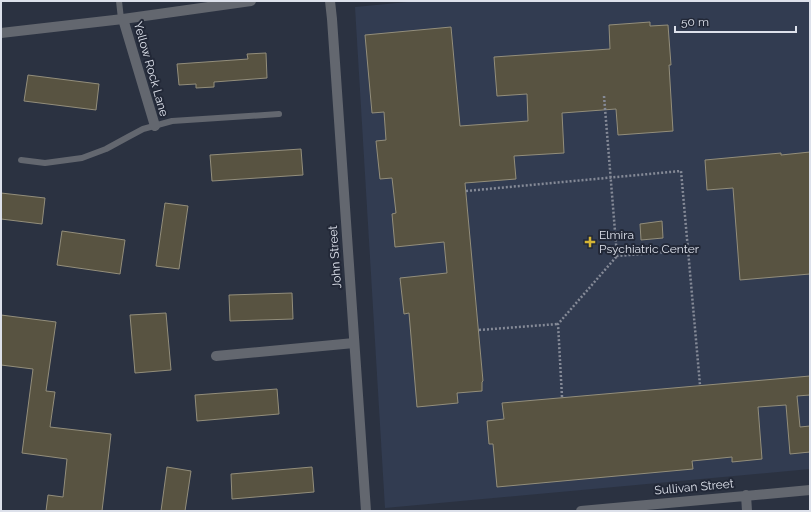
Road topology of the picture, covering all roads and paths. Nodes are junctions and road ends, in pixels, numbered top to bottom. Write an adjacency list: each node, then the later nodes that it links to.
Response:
1 (119, 1): 4 (lane)
2 (250, 1): 4 (street)
3 (330, 1): 16 (street, John Street)
4 (122, 19): 5 (street); 8 (street, Yellow Rock Lane)
5 (1, 33)
6 (604, 96): 10 (path)
7 (279, 114): 8 (lane)
8 (155, 126): 9 (lane)
9 (21, 160)
10 (611, 178): 11 (path); 12 (path); 13 (path)
11 (466, 191)
12 (689, 250): 13 (path); 18 (path)
13 (617, 256): 14 (path)
14 (558, 324): 15 (path); 19 (path)
15 (479, 330)
16 (354, 343): 17 (street); 23 (street, John Street)
17 (216, 356)
18 (700, 385)
19 (562, 397)
20 (810, 490): 21 (street, Sullivan Street)
21 (746, 496): 22 (street, Sullivan Street); 25 (street)
22 (642, 508): 24 (street, Sullivan Street)
23 (366, 511)
24 (582, 511)
25 (747, 511)

